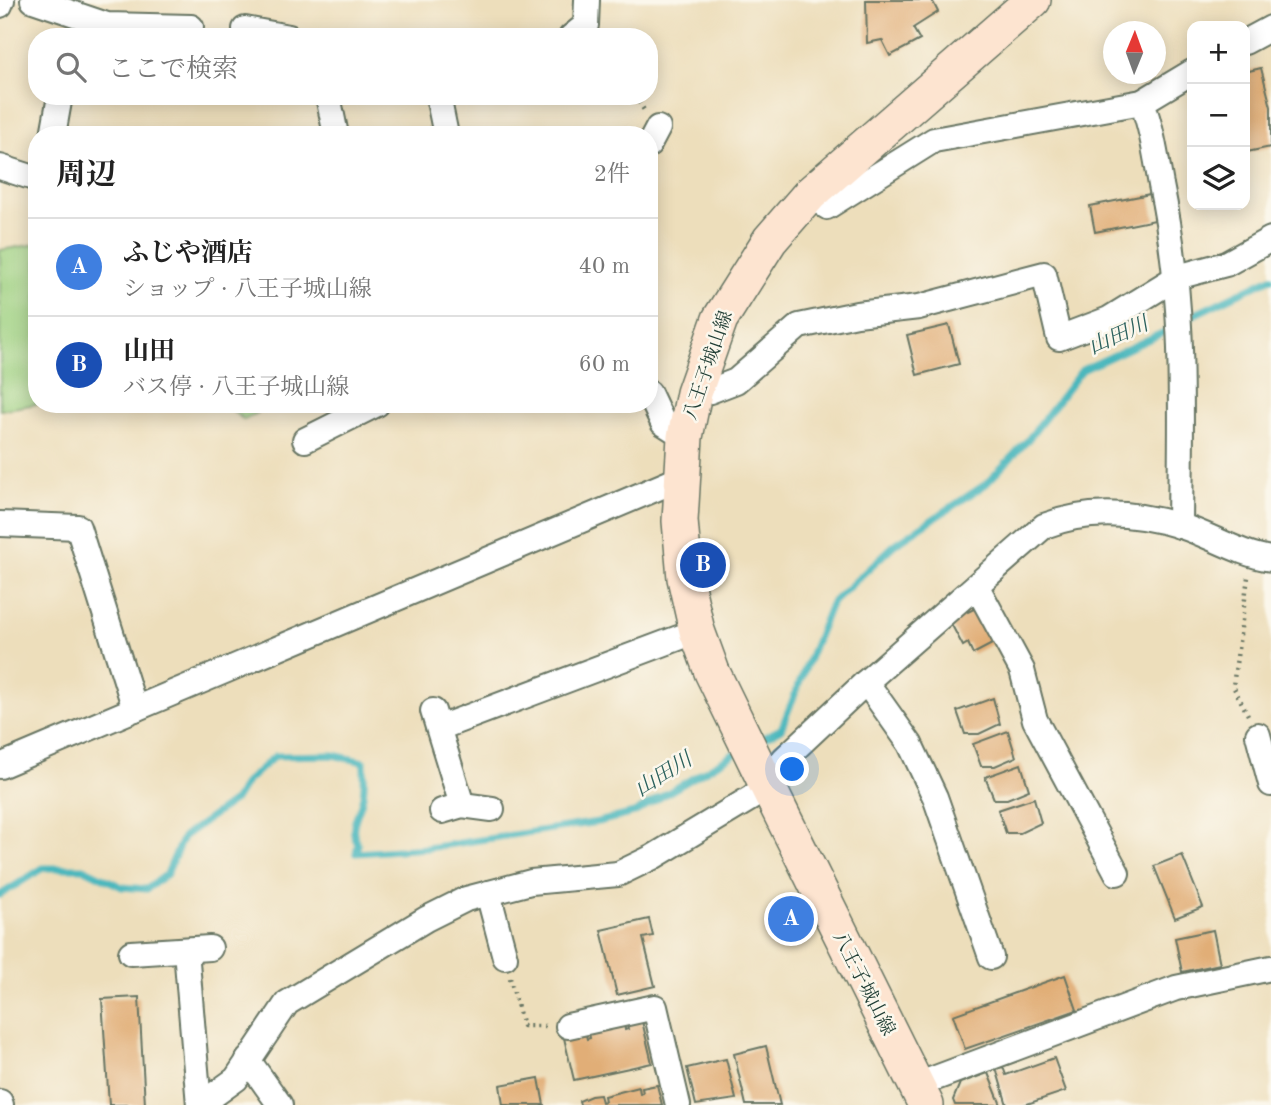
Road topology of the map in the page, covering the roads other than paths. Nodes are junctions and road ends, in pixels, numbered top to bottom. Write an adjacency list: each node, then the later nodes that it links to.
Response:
1 (2, 0): 5 (street)
2 (33, 0): 6 (street)
3 (587, 0): 8 (street)
4 (1033, 0): 21 (main road, 八王子城山線)
5 (0, 5)
6 (74, 25): 7 (street)
7 (191, 27)
8 (579, 28)
9 (1271, 28): 10 (street)
10 (1250, 39)
11 (1187, 75): 12 (street)
12 (1142, 102): 21 (street); 23 (street)
13 (59, 105): 16 (street)
14 (330, 105): 17 (street)
15 (440, 105): 18 (street)
16 (55, 126)
17 (334, 126)
18 (444, 126)
19 (0, 167): 20 (street)
20 (28, 176)
21 (810, 194): 24 (main road, 八王子城山線)
22 (1271, 239): 23 (street)
23 (1177, 277): 24 (street); 31 (street)
24 (694, 393): 27 (main road, 八王子城山線)
25 (658, 412): 27 (street)
26 (359, 413): 28 (street)
27 (685, 437): 29 (main road, 八王子城山線)
28 (305, 440)
29 (681, 478): 34 (main road, 八王子城山線); 36 (street)
30 (0, 524): 36 (street)
31 (1180, 526): 32 (street); 33 (street)
32 (1261, 558)
33 (977, 587): 35 (street); 42 (street)
34 (697, 631): 39 (main road, 八王子城山線); 41 (street)
35 (866, 681): 39 (street); 46 (street)
36 (135, 709): 38 (street)
37 (1258, 735): 40 (street)
38 (0, 766)
39 (767, 785): 43 (street); 50 (main road, 八王子城山線)
40 (1271, 785)
41 (492, 809)
42 (1118, 873)
43 (488, 893): 45 (street); 49 (street)
44 (131, 953): 51 (street)
45 (505, 957)
46 (991, 957)
47 (1271, 968): 50 (street)
48 (568, 1026): 53 (street)
49 (248, 1060): 51 (street); 52 (street)
50 (922, 1095)
51 (209, 1102)
52 (280, 1105)
53 (678, 1105)

